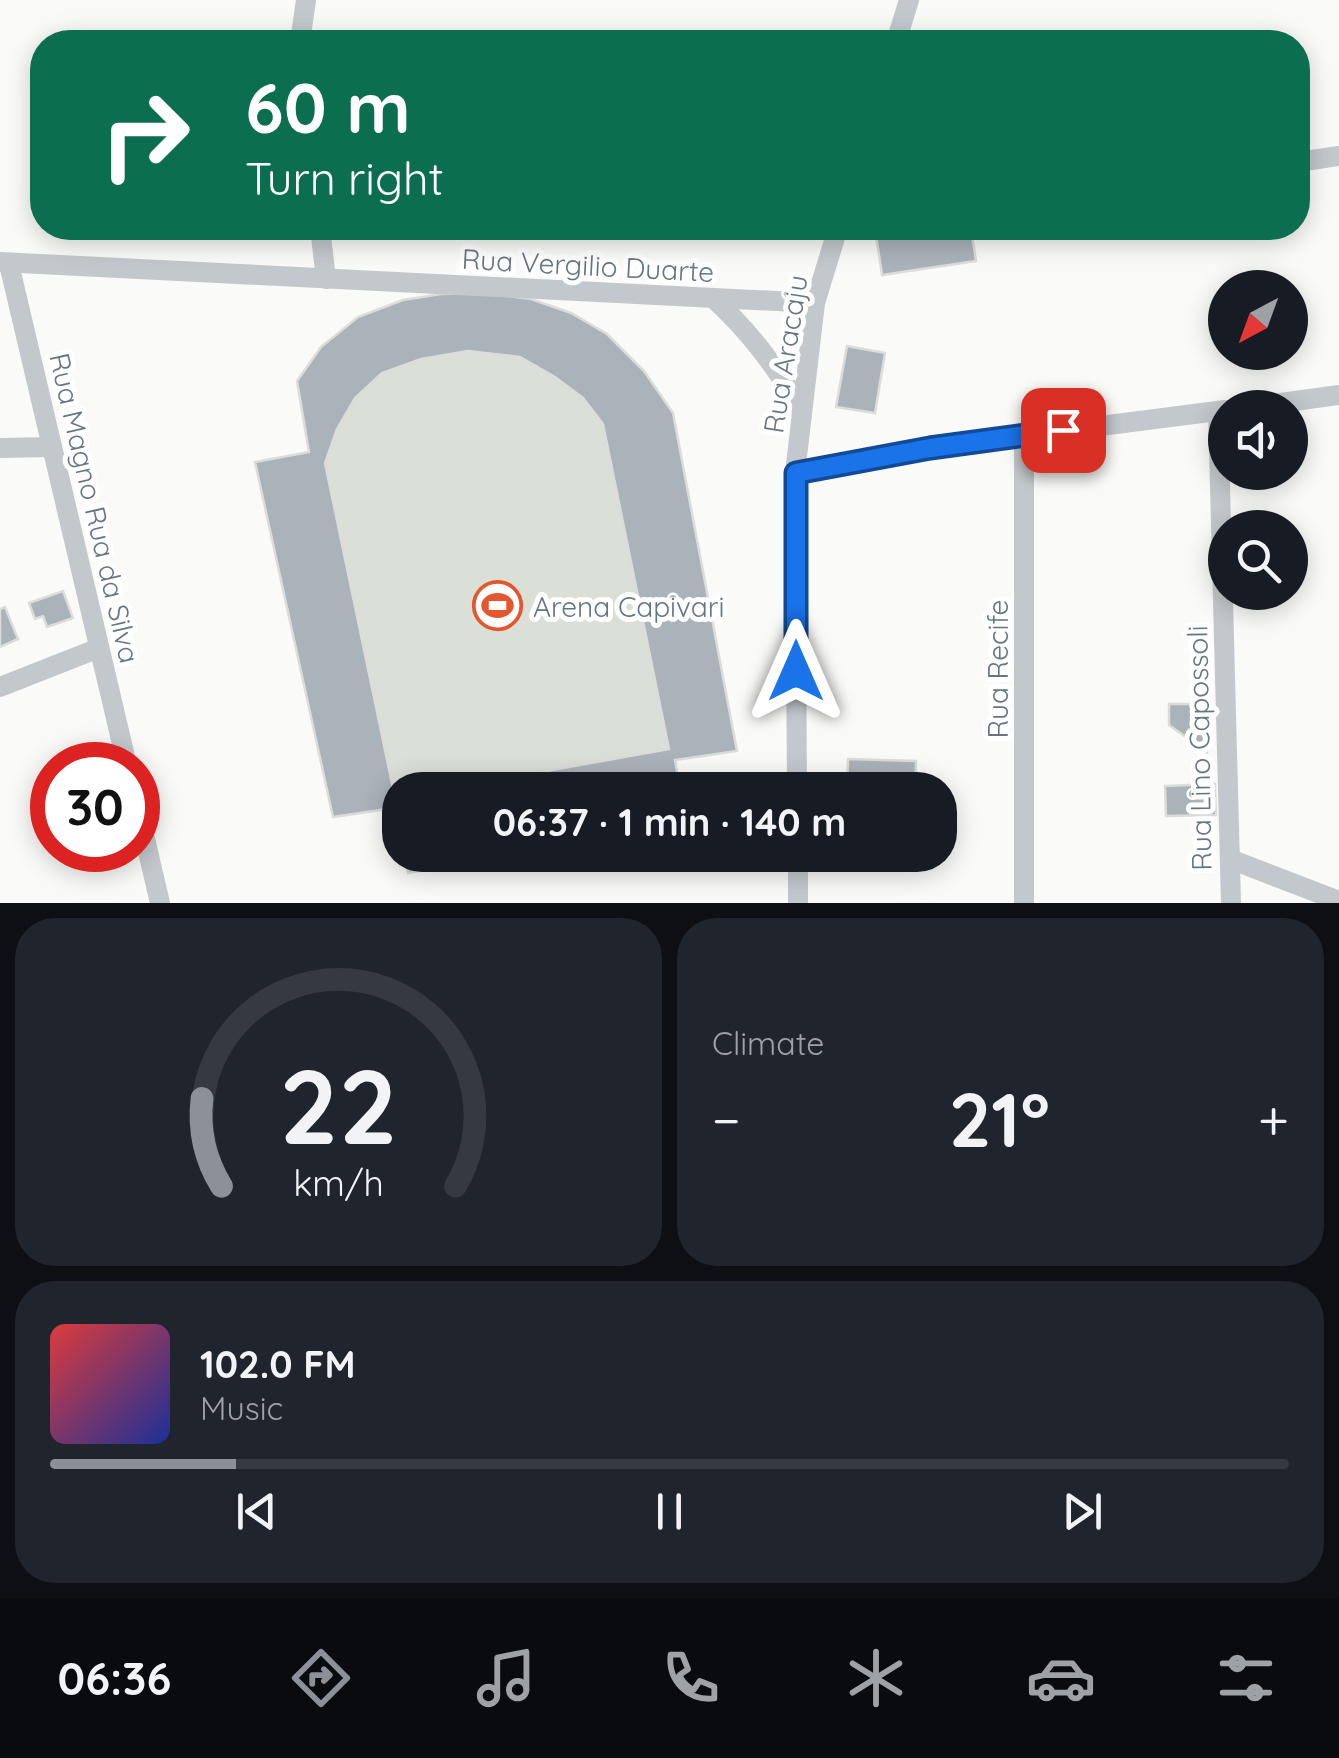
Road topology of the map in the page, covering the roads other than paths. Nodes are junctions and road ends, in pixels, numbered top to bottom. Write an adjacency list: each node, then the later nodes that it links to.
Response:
1 (306, 0): 3 (street)
2 (910, 0): 4 (street)
3 (302, 30)
4 (900, 30)
5 (1339, 156): 6 (street)
6 (1310, 160)
7 (321, 240): 10 (street)
8 (834, 240): 12 (street, Rua Aracaju)
9 (4, 263): 10 (street, Rua Vergilio Duarte); 18 (street, Rua Magno Rua da Silva)
10 (326, 279): 11 (street, Rua Vergilio Duarte)
11 (713, 298): 12 (street, Rua Vergilio Duarte); 15 (street)
12 (815, 303): 15 (street, Rua Aracaju)
13 (1339, 395): 14 (street)
14 (1308, 399)
15 (802, 410): 20 (street, Rua Aracaju)
16 (1208, 412): 17 (street)
17 (1024, 436): 20 (street); 32 (street, Rua Recife)
18 (52, 447): 19 (street); 22 (street, Rua Magno Rua da Silva)
19 (0, 448)
20 (796, 473): 25 (street, Rua Aracaju)
21 (1223, 490): 26 (street, Rua Lino Capossoli)
22 (99, 648): 23 (street); 24 (street, Rua Magno Rua da Silva)
23 (0, 687)
24 (121, 742)
25 (797, 772)
26 (1230, 859): 29 (street); 33 (street, Rua Lino Capossoli)
27 (153, 872): 30 (street)
28 (798, 872): 31 (street)
29 (1339, 901)
30 (160, 903)
31 (798, 903)
32 (1024, 903)
33 (1231, 903)

